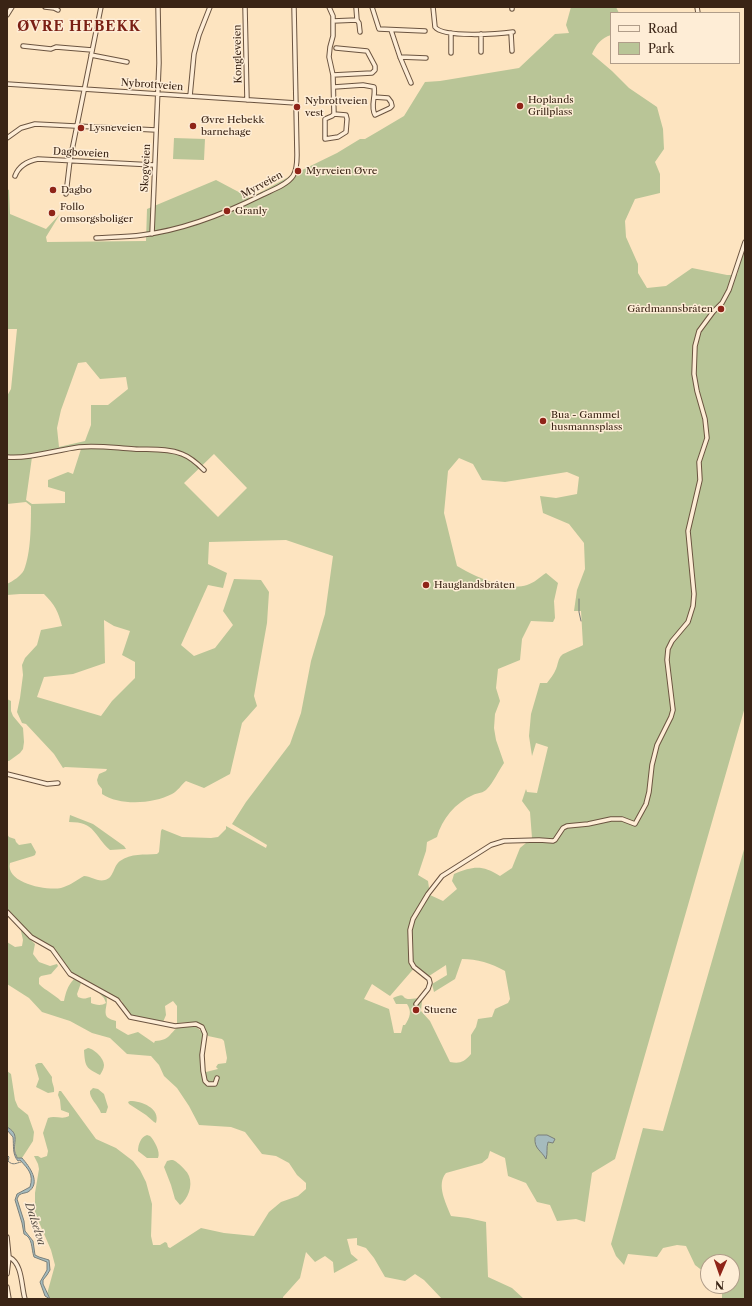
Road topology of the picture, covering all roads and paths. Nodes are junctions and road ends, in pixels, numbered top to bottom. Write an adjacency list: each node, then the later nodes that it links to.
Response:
1 (12, 7): 13 (street)
2 (45, 7): 12 (street)
3 (101, 7): 23 (street)
4 (158, 7): 36 (street, Skogveien)
5 (210, 7): 37 (street)
6 (245, 7): 39 (street, Kongleveien)
7 (294, 7): 40 (street, Myrveien)
8 (329, 7): 15 (street)
9 (356, 7): 14 (street)
10 (372, 7): 16 (street)
11 (433, 7): 19 (street)
12 (58, 10)
13 (7, 16)
14 (357, 20): 15 (street); 18 (street)
15 (333, 22): 31 (street)
16 (391, 30): 17 (street); 28 (street)
17 (425, 31)
18 (360, 32)
19 (451, 33): 20 (street); 25 (street)
20 (481, 34): 24 (street); 26 (street)
21 (22, 46): 23 (street)
22 (336, 48): 31 (street)
23 (92, 50): 27 (street)
24 (512, 51)
25 (451, 52)
26 (481, 52)
27 (91, 55): 30 (street); 35 (street)
28 (400, 57): 29 (street); 32 (street)
29 (426, 58)
30 (127, 62)
31 (333, 75): 34 (street)
32 (411, 83)
33 (7, 84): 35 (street, Nybrottveien)
34 (334, 87): 38 (street); 41 (street)
35 (84, 89): 36 (street, Nybrottveien); 42 (street)
36 (158, 94): 37 (street, Nybrottveien); 43 (street, Skogveien)
37 (190, 96): 39 (street, Nybrottveien)
38 (374, 97): 38 (street)
39 (247, 100): 40 (street, Nybrottveien)
40 (296, 103): 49 (street, Myrveien)
41 (334, 114): 41 (street)
42 (77, 126): 43 (street); 44 (street); 45 (street)
43 (156, 130): 46 (street, Skogveien)
44 (7, 138)
45 (70, 160): 46 (street, Dagboveien); 47 (street, Dagboveien); 48 (street)
46 (154, 165): 49 (street, Skogveien)
47 (15, 176)
48 (66, 194)
49 (152, 234): 50 (street, Myrveien)
50 (96, 238)
51 (745, 242): 57 (street)
52 (7, 457): 53 (street)
53 (204, 470)
54 (7, 774): 55 (street)
55 (58, 783)
56 (7, 912): 58 (street)
57 (416, 1004)
58 (217, 1078)
59 (7, 1237): 60 (street)
60 (9, 1257): 61 (street); 64 (street)
61 (7, 1274)
62 (7, 1287): 63 (street)
63 (9, 1299)
64 (25, 1299)

